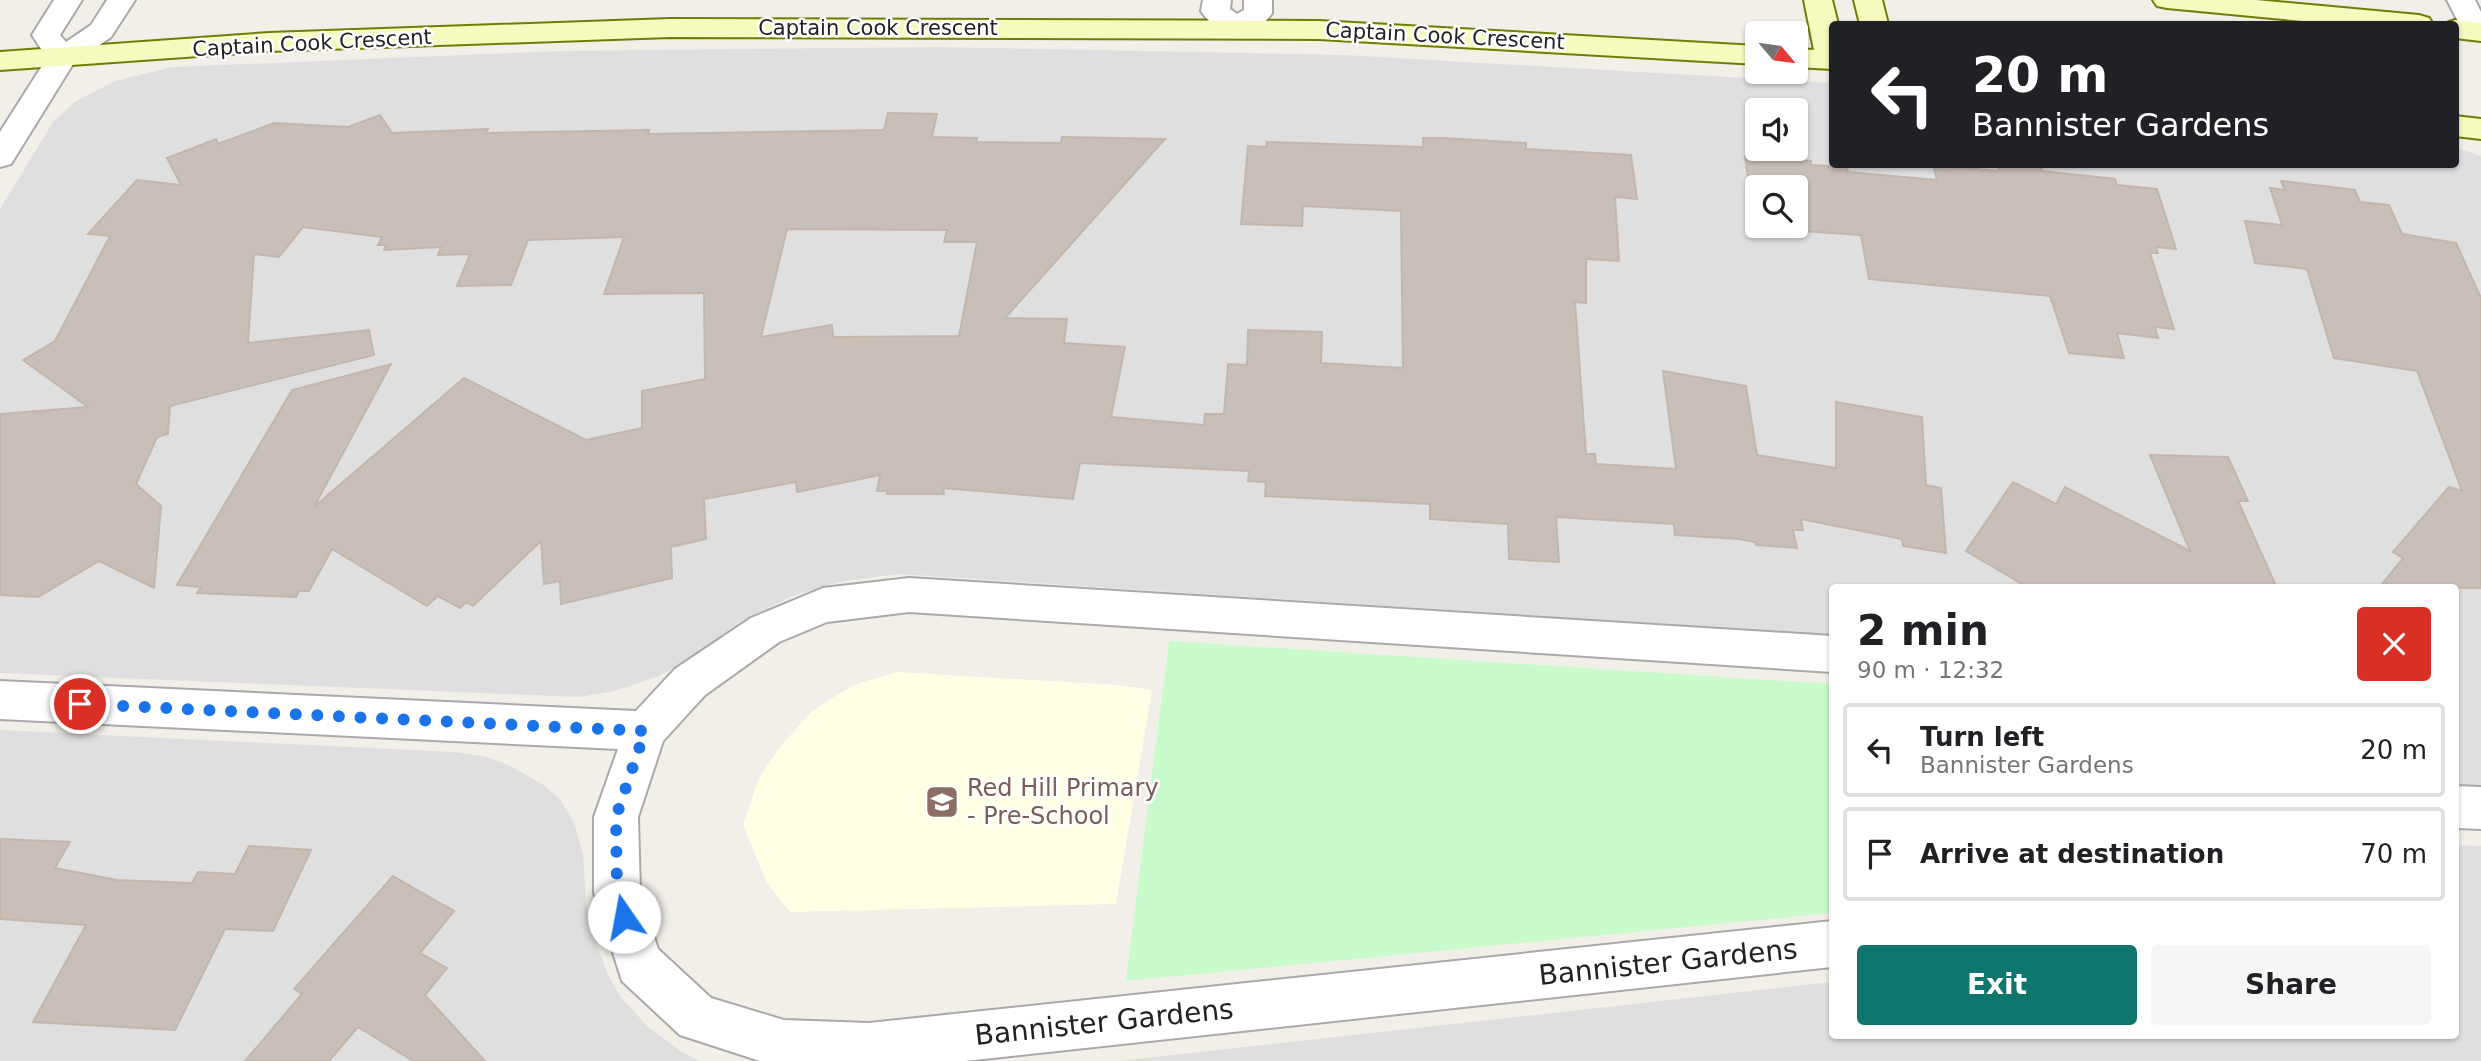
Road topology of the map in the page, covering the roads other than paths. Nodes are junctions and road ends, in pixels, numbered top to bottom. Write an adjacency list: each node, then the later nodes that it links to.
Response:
1 (68, 0): 15 (street)
2 (121, 0): 15 (street)
3 (1217, 0): 11 (street)
4 (1258, 0): 11 (street)
5 (1818, 0): 13 (main road)
6 (1868, 0): 9 (main road)
7 (2167, 0): 10 (main road)
8 (2461, 0): 12 (street)
9 (1873, 21)
10 (2388, 21)
11 (1236, 28): 14 (main road, Captain Cook Crescent); 15 (main road, Captain Cook Crescent)
12 (2473, 33)
13 (1829, 47)
14 (1745, 54)
15 (62, 58): 18 (main road, Captain Cook Crescent); 21 (street)
16 (1808, 59): 17 (main road)
17 (1829, 60)
18 (0, 61)
19 (2459, 126): 20 (main road)
20 (2481, 129)
21 (0, 157)
22 (1829, 654): 24 (street, Bannister Gardens)
23 (0, 700): 24 (street)
24 (645, 731): 27 (street, Bannister Gardens)
25 (2459, 807): 26 (street)
26 (2481, 808)
27 (1829, 944)

